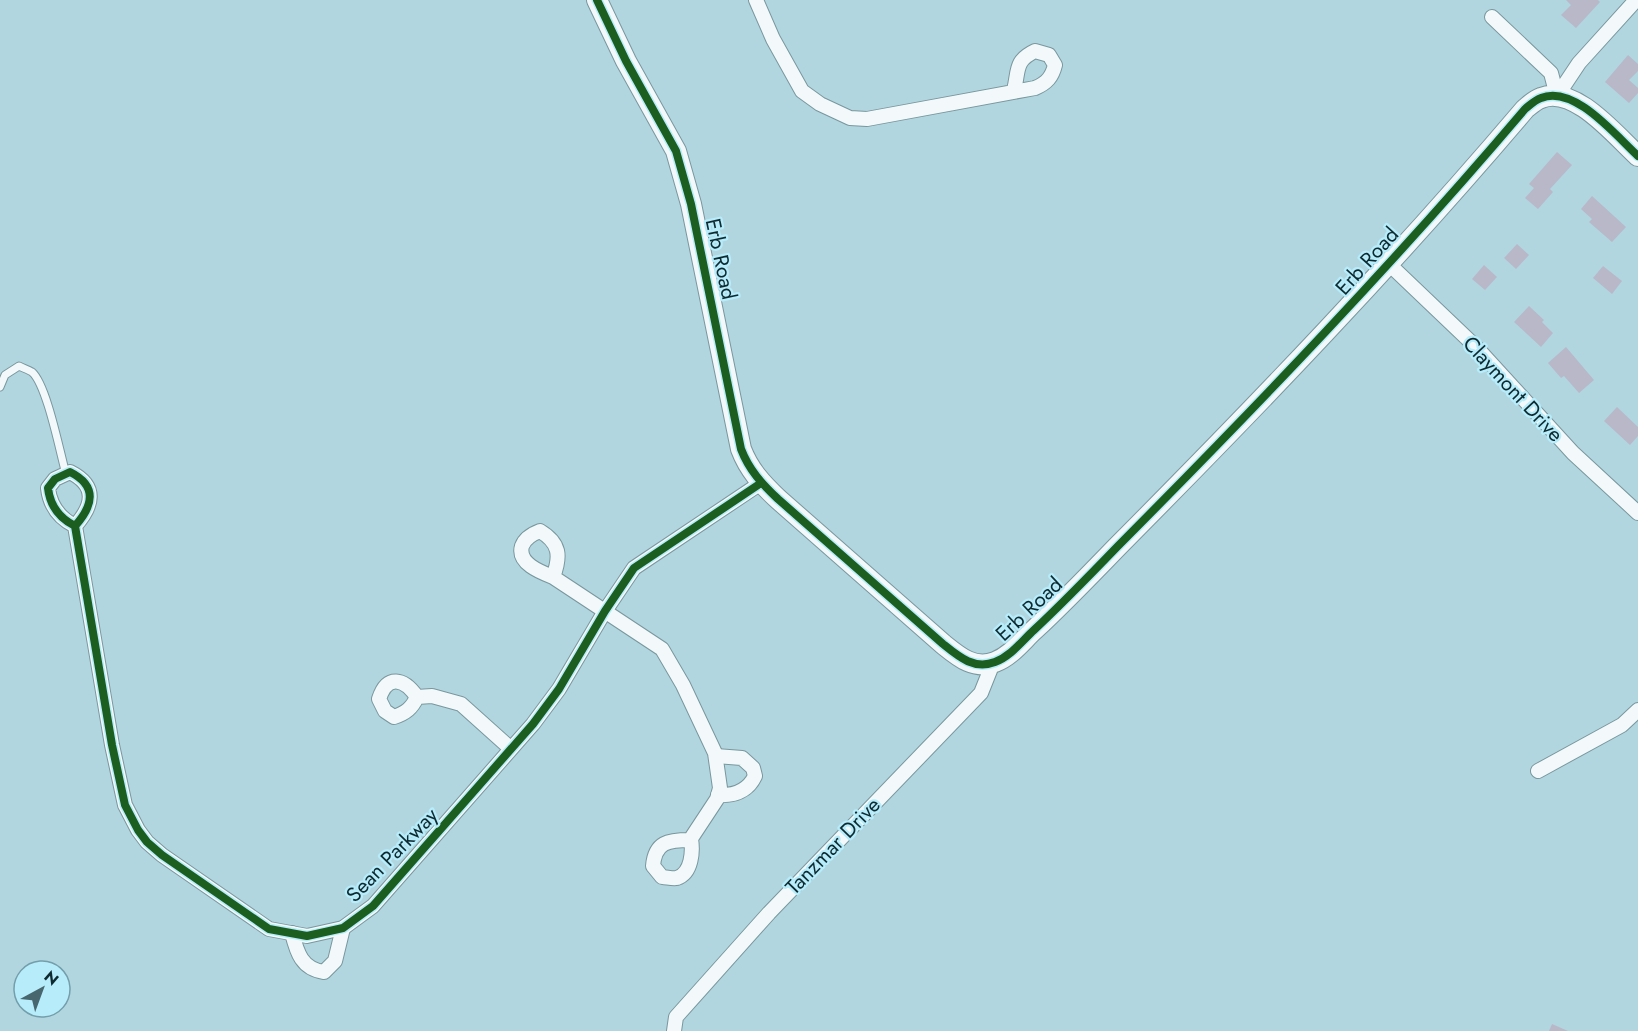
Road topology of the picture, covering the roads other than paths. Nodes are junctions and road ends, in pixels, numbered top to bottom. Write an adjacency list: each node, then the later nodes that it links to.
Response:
1 (597, 0): 11 (street, Erb Road)
2 (756, 0): 5 (street)
3 (1636, 0): 6 (street)
4 (1492, 17): 6 (street)
5 (1014, 90)
6 (1557, 96): 7 (street); 8 (street, Erb Road)
7 (1638, 156)
8 (1389, 264): 12 (street, Claymont Drive); 16 (street, Erb Road)
9 (0, 387): 10 (lane)
10 (66, 474): 13 (street); 13 (street)
11 (761, 483): 15 (street, Sean Parkway); 16 (street, Erb Road)
12 (1638, 513)
13 (75, 526): 25 (street, Sean Parkway)
14 (553, 577): 15 (street)
15 (605, 611): 19 (street, Sean Parkway); 20 (street)
16 (993, 663): 26 (street, Tanzmar Drive)
17 (417, 697): 19 (street)
18 (1638, 710): 21 (street)
19 (510, 748): 24 (street, Sean Parkway)
20 (716, 756): 22 (street); 22 (street)
21 (1538, 771)
22 (718, 795): 23 (street)
23 (691, 839)
24 (343, 928): 25 (street, Sean Parkway); 25 (street, Sean Parkway)
25 (292, 933)
26 (674, 1031)

